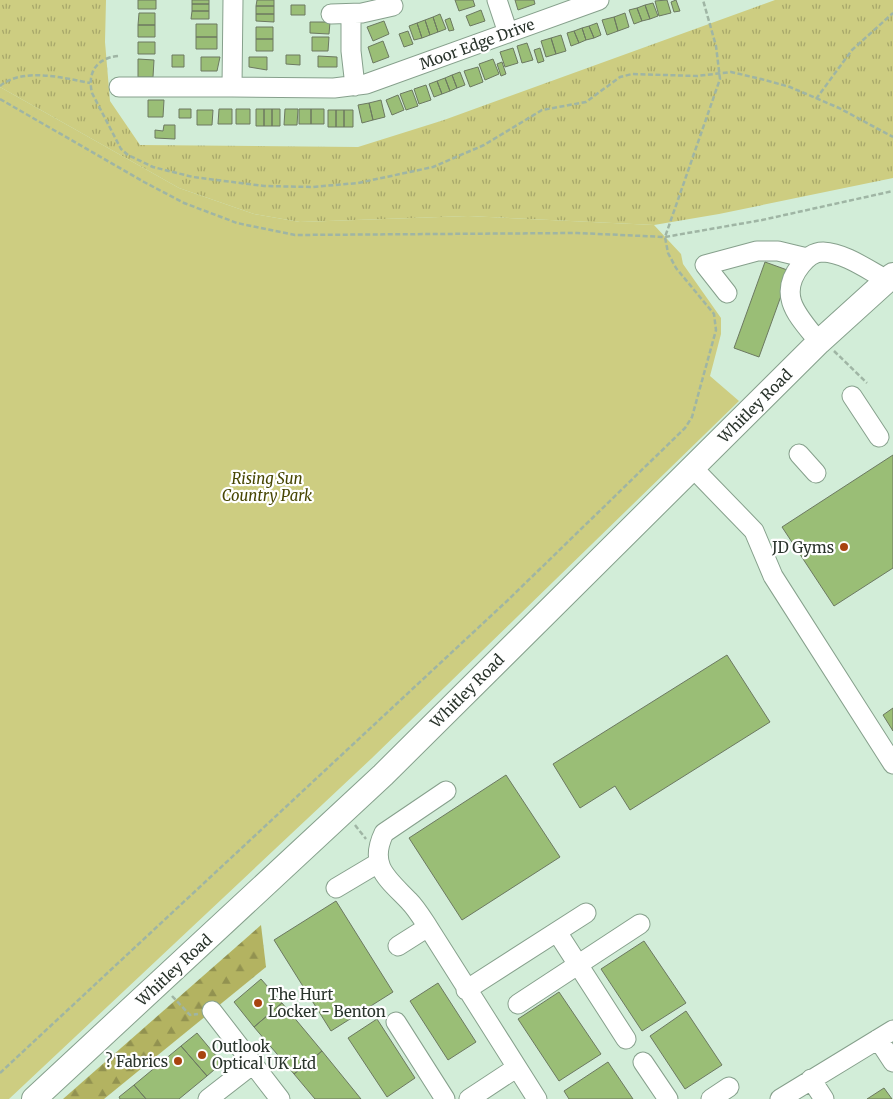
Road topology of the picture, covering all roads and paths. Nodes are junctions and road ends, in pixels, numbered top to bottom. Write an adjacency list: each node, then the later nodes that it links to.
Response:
1 (232, 0): 16 (street)
2 (497, 0): 9 (street)
3 (599, 0): 9 (street, Moor Edge Drive)
4 (704, 0): 11 (path)
5 (393, 6): 8 (street)
6 (893, 13): 18 (path)
7 (331, 14): 8 (street)
8 (351, 14): 14 (street)
9 (508, 33): 14 (street, Moor Edge Drive)
10 (118, 56): 12 (path)
11 (721, 72): 12 (path); 18 (path); 21 (path)
12 (91, 83): 13 (path)
13 (0, 86)
14 (355, 86): 16 (street, Moor Edge Drive)
15 (119, 87): 16 (street, Moor Edge Drive)
16 (232, 87)
17 (0, 98): 21 (path)
18 (816, 98): 19 (path)
19 (893, 137)
20 (893, 191): 21 (path)
21 (665, 237): 54 (path)
22 (807, 258): 23 (street); 24 (street); 25 (street)
23 (890, 278): 25 (main road, Whitley Road)
24 (727, 293)
25 (824, 345): 26 (path); 30 (main road, Whitley Road)
26 (867, 383)
27 (852, 396): 28 (street)
28 (879, 437)
29 (799, 454): 31 (street)
30 (693, 468): 32 (street); 57 (main road, Whitley Road)
31 (816, 473)
32 (893, 764)
33 (446, 791): 35 (street)
34 (350, 818): 35 (path)
35 (378, 859): 36 (street); 39 (street)
36 (336, 888)
37 (586, 914): 40 (street)
38 (640, 924): 42 (street)
39 (428, 927): 41 (street); 43 (street)
40 (557, 932): 42 (street); 43 (street)
41 (398, 946)
42 (578, 964): 45 (street); 49 (street)
43 (466, 990): 53 (street)
44 (170, 994): 46 (path)
45 (518, 1004)
46 (212, 1011): 52 (street)
47 (396, 1022): 60 (street)
48 (885, 1034): 51 (street); 55 (street)
49 (626, 1039)
50 (644, 1062): 63 (street)
51 (893, 1062)
52 (253, 1064): 58 (street); 59 (street)
53 (516, 1068): 61 (street); 62 (street)
54 (0, 1073)
55 (811, 1080): 65 (street); 66 (street)
56 (729, 1088): 64 (street)
57 (34, 1099)
58 (208, 1099)
59 (280, 1099)
60 (445, 1099)
61 (469, 1099)
62 (536, 1099)
63 (668, 1099)
64 (711, 1099)
65 (780, 1099)
66 (824, 1099)

